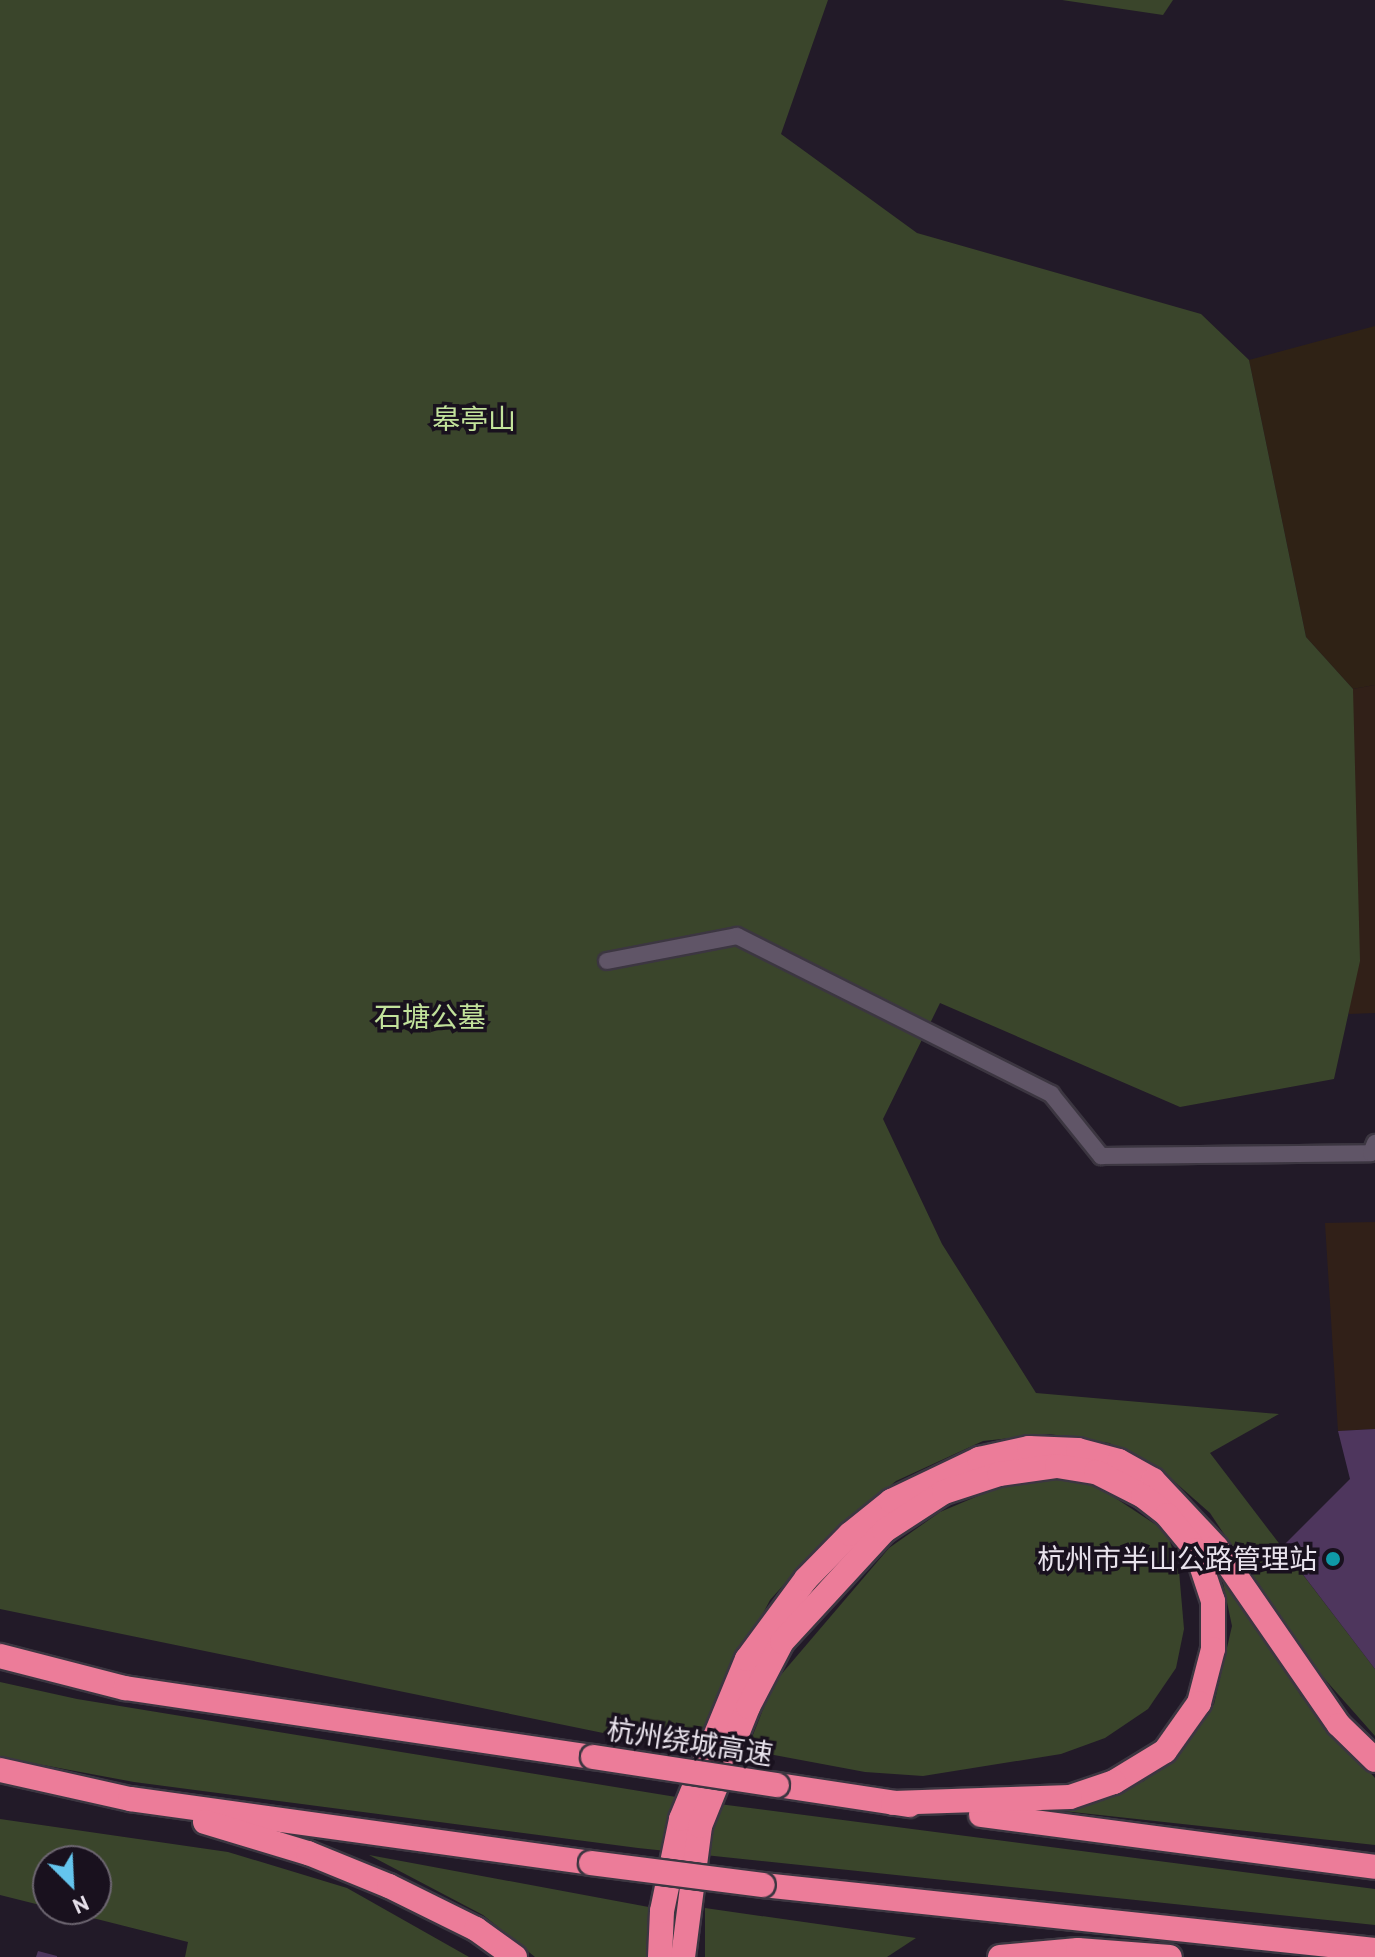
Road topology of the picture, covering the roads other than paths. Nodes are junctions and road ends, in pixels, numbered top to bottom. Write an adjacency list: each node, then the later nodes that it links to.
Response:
1 (607, 961): 2 (street)
2 (1375, 1143)
3 (0, 1656): 7 (highway, 杭州绕城高速, bridge)
4 (1375, 1760): 11 (highway)
5 (0, 1770): 6 (highway)
6 (130, 1799): 9 (highway, bridge); 10 (highway)
7 (893, 1803): 8 (highway, 杭州绕城高速); 12 (highway)
8 (1375, 1867)
9 (1375, 1950)
10 (515, 1957)
11 (660, 1957)
12 (683, 1957)
13 (1000, 1957): 14 (highway)
14 (1170, 1957)

